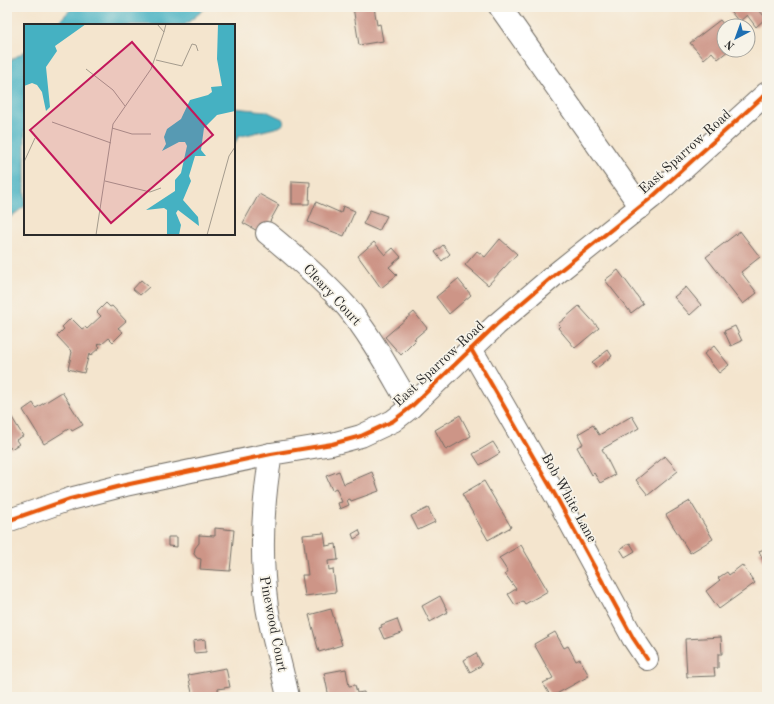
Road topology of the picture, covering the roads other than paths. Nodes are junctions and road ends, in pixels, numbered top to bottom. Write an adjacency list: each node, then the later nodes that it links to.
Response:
1 (500, 7): 3 (street)
2 (767, 93): 3 (street, East Sparrow Road)
3 (641, 207): 5 (street, East Sparrow Road)
4 (267, 233): 6 (street, Cleary Court)
5 (471, 349): 6 (street, East Sparrow Road); 9 (street, Bob White Lane)
6 (411, 407): 7 (street, East Sparrow Road)
7 (271, 454): 8 (street, East Sparrow Road); 10 (street, Pinewood Court)
8 (7, 521)
9 (647, 659)
10 (288, 697)

